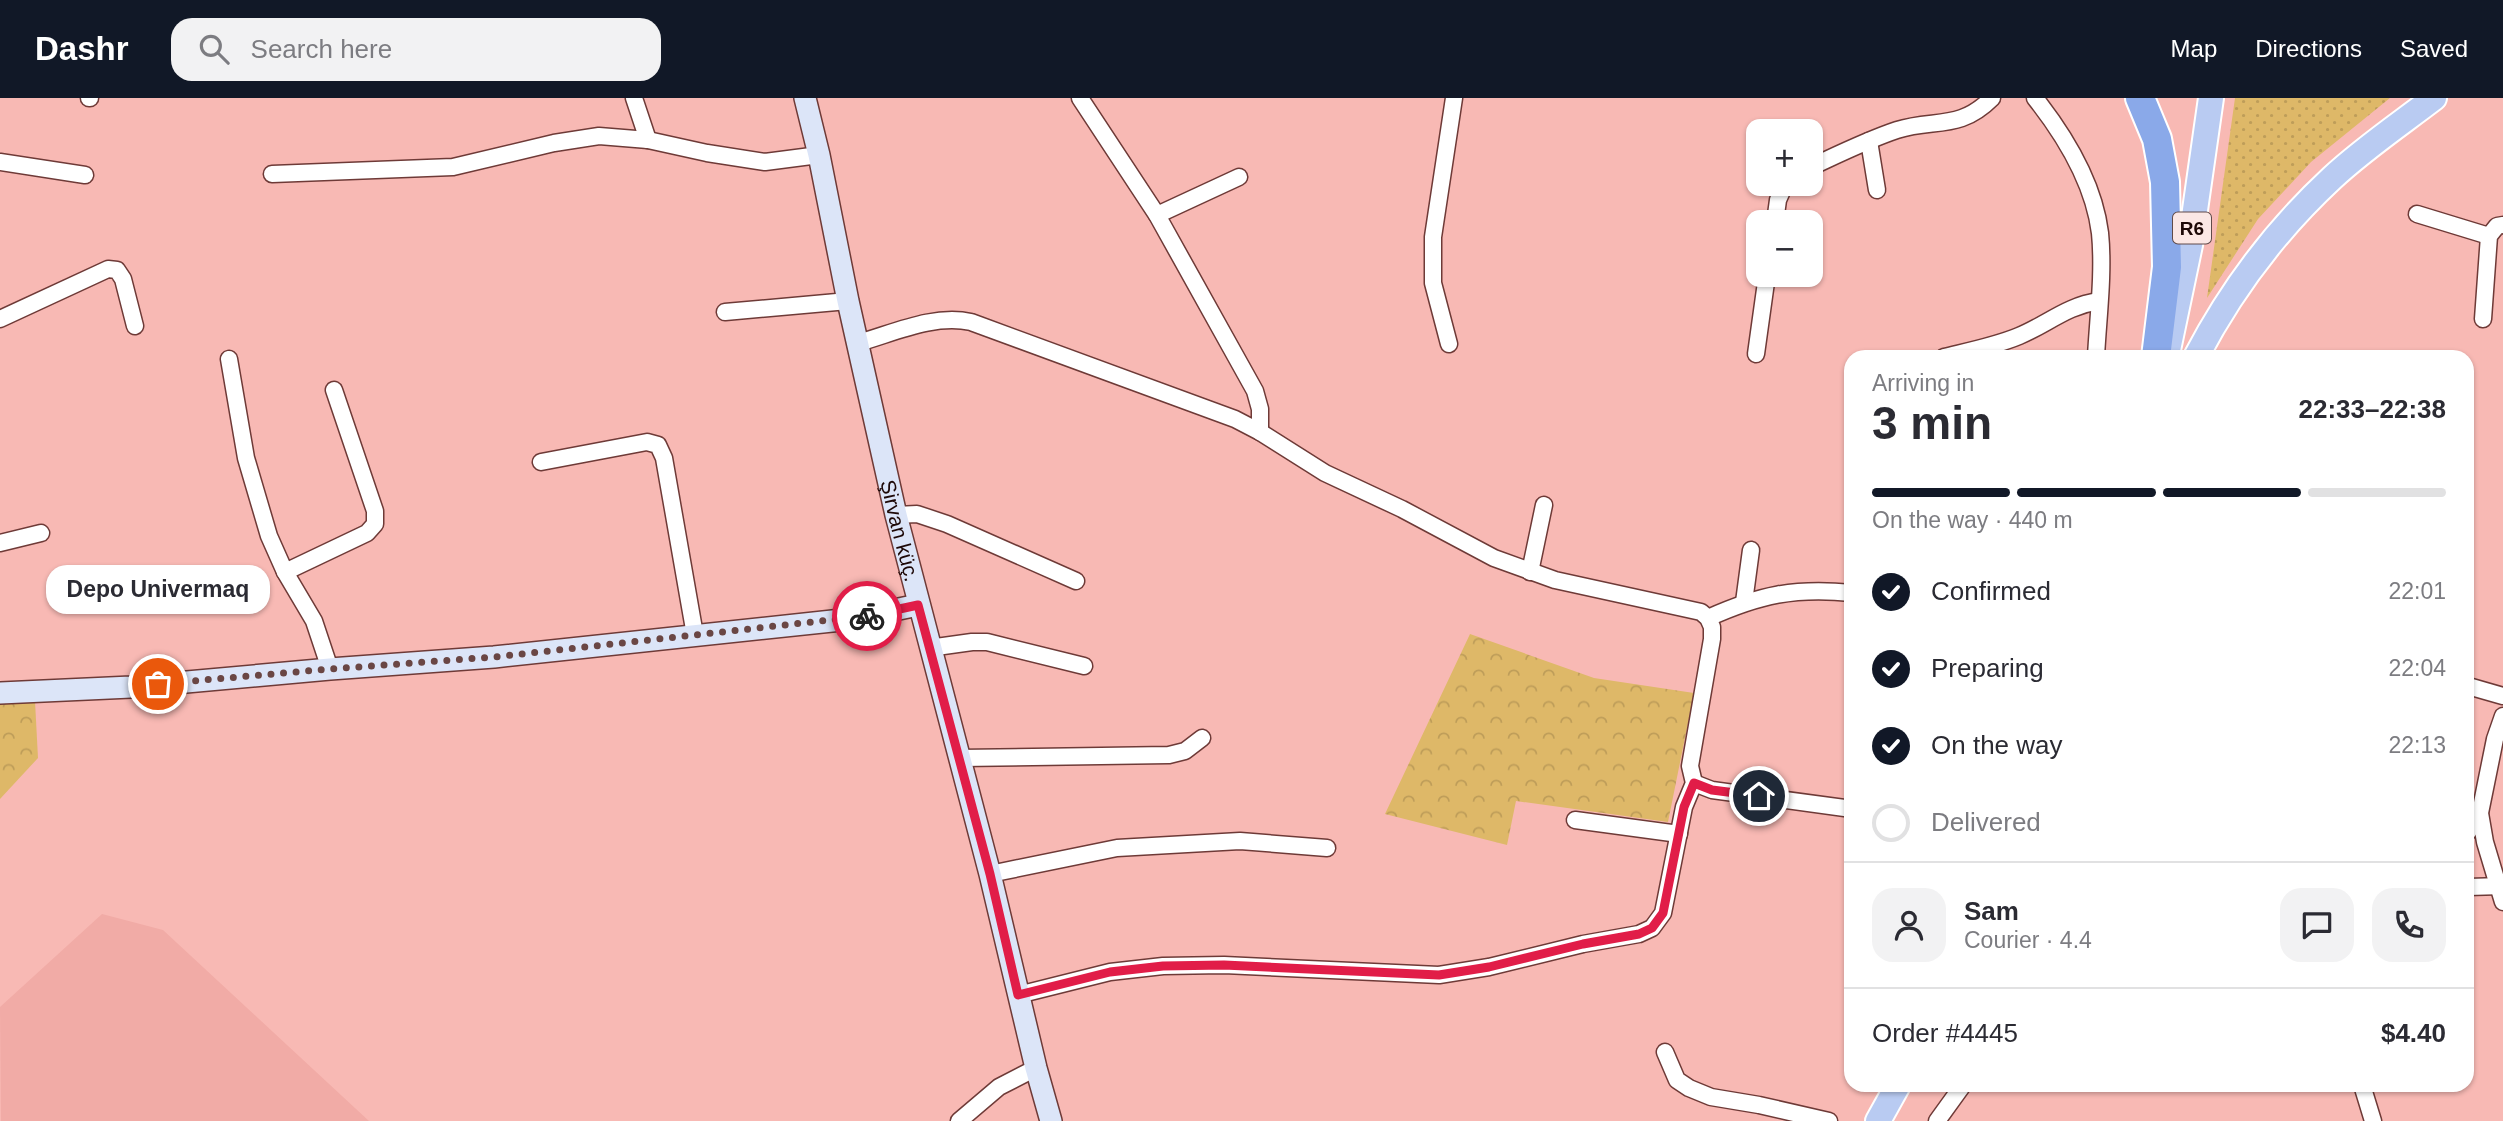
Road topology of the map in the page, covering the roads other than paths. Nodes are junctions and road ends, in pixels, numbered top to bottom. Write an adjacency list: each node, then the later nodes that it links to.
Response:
1 (634, 98): 10 (street)
2 (805, 98): 12 (street, Şirvan küç.)
3 (1080, 98): 20 (street)
4 (1454, 98): 31 (street)
5 (1992, 98): 11 (street)
6 (2035, 98): 25 (street)
7 (2140, 98): 34 (highway)
8 (2211, 98): 35 (main road, R6)
9 (2434, 98): 36 (main road)
10 (648, 140): 12 (street); 15 (street)
11 (1869, 141): 14 (street); 18 (street)
12 (819, 155): 24 (street, Şirvan küç.)
13 (0, 162): 16 (street)
14 (1823, 162)
15 (272, 174)
16 (85, 175)
17 (1239, 177): 20 (street)
18 (1877, 190)
19 (2417, 214): 22 (street)
20 (1157, 215): 40 (street)
21 (2503, 225): 22 (street)
22 (2489, 236): 28 (street)
23 (1765, 287): 37 (street)
24 (848, 301): 26 (street); 30 (street, Şirvan küç.)
25 (2099, 301): 32 (street); 33 (street)
26 (725, 312)
27 (0, 318): 29 (street)
28 (2483, 319)
29 (135, 326)
30 (858, 343): 40 (street); 43 (street, Şirvan küç.)
31 (1449, 344)
32 (1973, 350)
33 (2096, 350)
34 (2157, 350)
35 (2168, 350)
36 (2200, 350)
37 (1756, 354)
38 (229, 359): 47 (street)
39 (334, 390): 47 (street)
40 (1260, 432): 48 (street)
41 (541, 462): 54 (street)
42 (1544, 505): 48 (street)
43 (896, 515): 49 (street); 52 (street, Şirvan küç.)
44 (41, 533): 45 (street)
45 (0, 543)
46 (1751, 550): 51 (street)
47 (285, 572): 57 (street)
48 (1530, 572): 53 (street)
49 (1076, 581)
50 (1844, 592): 51 (street)
51 (1744, 602): 53 (street)
52 (918, 605): 54 (street); 55 (street, Şirvan küç.)
53 (1708, 618): 64 (street)
54 (695, 635): 57 (street)
55 (929, 648): 56 (street); 63 (street, Şirvan küç.)
56 (1084, 666)
57 (330, 669): 59 (street)
58 (2474, 688): 60 (street)
59 (0, 693)
60 (2503, 696)
61 (2503, 716): 66 (street)
62 (1202, 738): 63 (street)
63 (960, 758): 71 (street, Şirvan küç.)
64 (1694, 783): 65 (street); 69 (street)
65 (1844, 808)
66 (2480, 813): 68 (street); 73 (street)
67 (1575, 821): 69 (street)
68 (2474, 822)
69 (1679, 834): 74 (street)
70 (1326, 848): 71 (street)
71 (990, 874): 74 (street, Şirvan küç.)
72 (2474, 888): 73 (street)
73 (2502, 892)
74 (1018, 995): 76 (street, Şirvan küç.)
75 (1665, 1052): 82 (street)
76 (1035, 1068): 80 (street); 81 (street, Şirvan küç.)
77 (1894, 1092): 83 (main road)
78 (1958, 1092): 84 (street)
79 (2364, 1092): 85 (street)
80 (959, 1121)
81 (1051, 1121)
82 (1829, 1121)
83 (1878, 1121)
84 (1937, 1121)
85 (2373, 1121)

